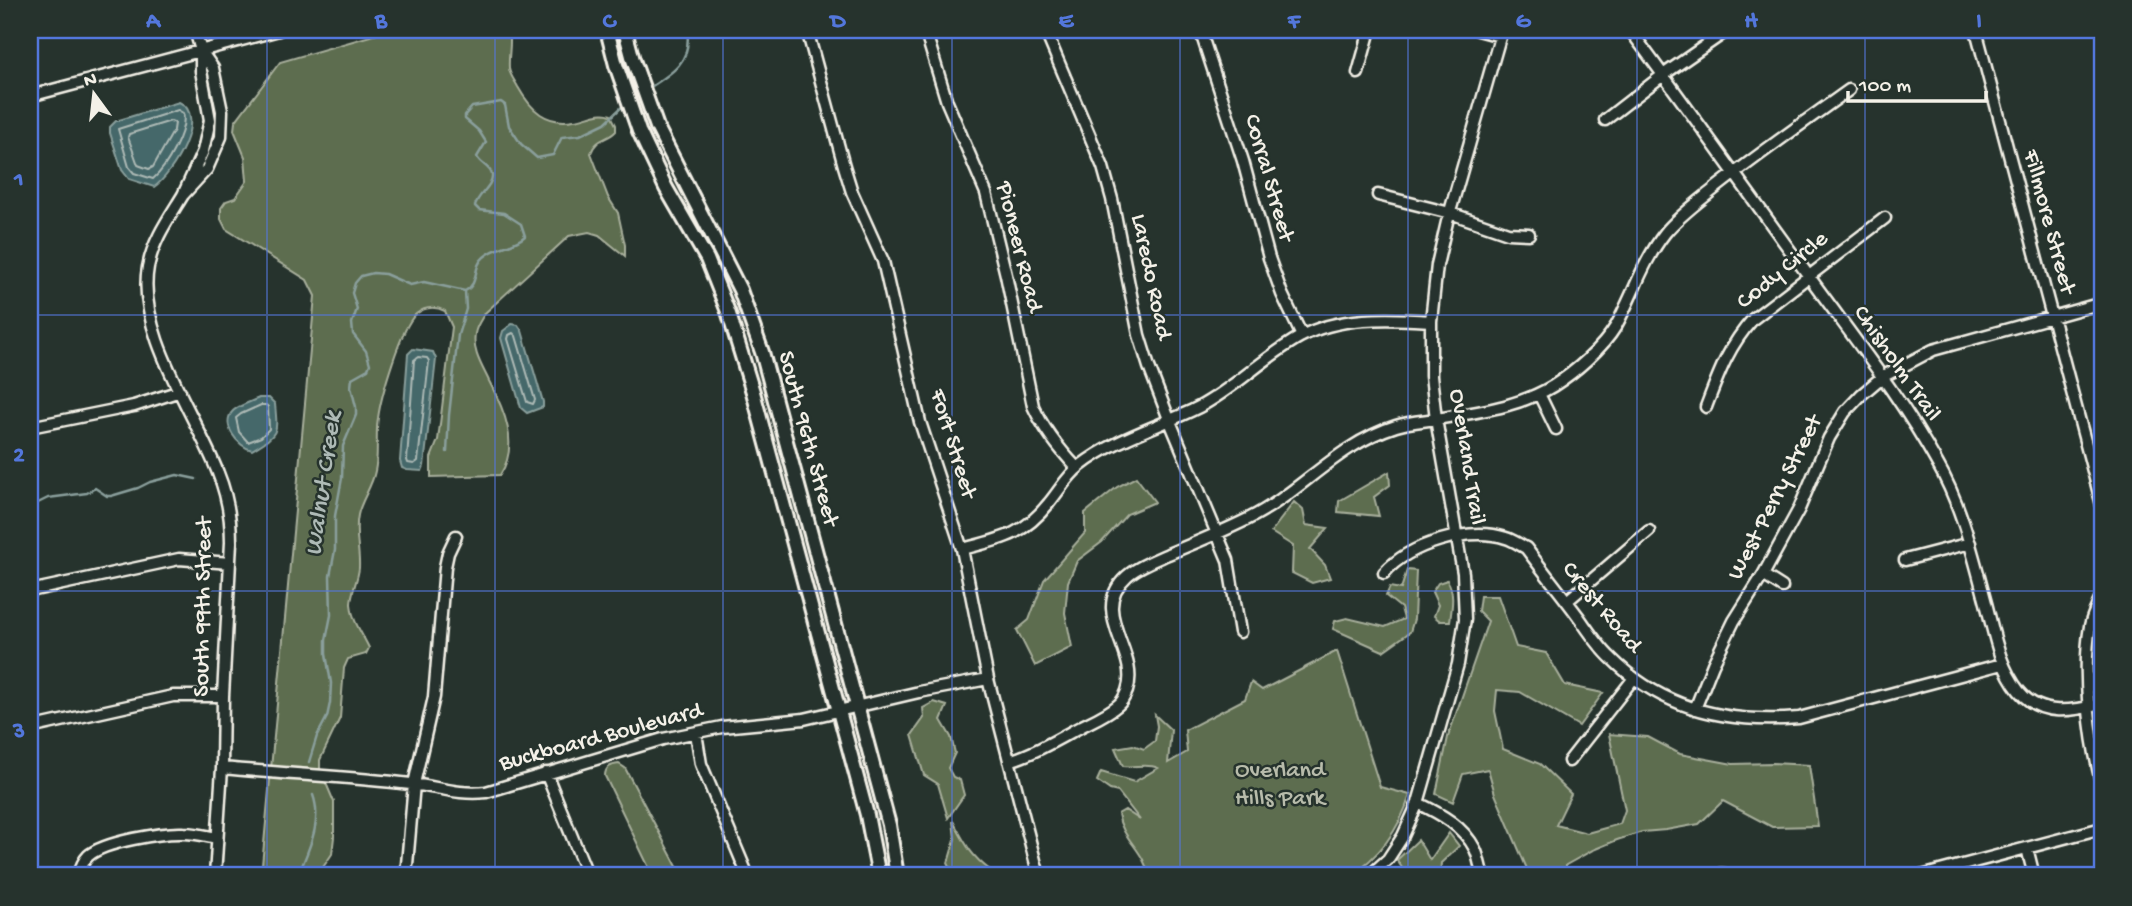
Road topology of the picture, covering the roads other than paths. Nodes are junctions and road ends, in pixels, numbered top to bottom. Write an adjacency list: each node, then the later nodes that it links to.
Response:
1 (195, 30): 15 (street)
2 (279, 30): 15 (street)
3 (607, 30): 64 (main road, South 96th Street)
4 (625, 30): 61 (main road, South 96th Street)
5 (807, 30): 46 (street, Fort Street)
6 (925, 30): 39 (street, Pioneer Road)
7 (1045, 30): 35 (street, Laredo Road)
8 (1200, 30): 30 (street, Corral Street)
9 (1370, 30): 16 (street)
10 (1478, 30): 14 (street)
11 (1630, 30): 17 (street, Chisholm Trail)
12 (1728, 30): 17 (street)
13 (1976, 30): 28 (street, Fillmore Street)
14 (1501, 33): 23 (street, Overland Trail)
15 (201, 51): 19 (street); 32 (street, South 99th Street)
16 (1358, 73)
17 (1663, 75): 20 (street); 21 (street, Chisholm Trail)
18 (1849, 90): 21 (street)
19 (30, 96)
20 (1605, 120)
21 (1735, 172): 26 (street, Chisholm Trail); 33 (street)
22 (1378, 195): 23 (street)
23 (1450, 213): 25 (street); 29 (street, Overland Trail)
24 (1885, 218): 26 (street, Cody Circle)
25 (1529, 234)
26 (1808, 276): 31 (street, Chisholm Trail); 34 (street, Cody Circle)
27 (2102, 303): 28 (street, West Perry Street)
28 (2052, 317): 31 (street, West Perry Street); 40 (street, Fillmore Street)
29 (1431, 321): 30 (street); 36 (street, Overland Trail)
30 (1302, 336): 35 (street)
31 (1882, 377): 45 (street, Chisholm Trail); 50 (street, West Perry Street)
32 (180, 391): 37 (street); 48 (street, South 99th Street)
33 (1539, 394): 36 (street); 38 (street)
34 (1706, 407)
35 (1169, 419): 39 (street); 42 (street, Laredo Road)
36 (1436, 419): 42 (street); 44 (street, Overland Trail)
37 (30, 427)
38 (1556, 429)
39 (1077, 468): 46 (street)
40 (2102, 505)
41 (1648, 531): 54 (street)
42 (1218, 532): 55 (street, Laredo Road); 67 (street)
43 (456, 536): 71 (street)
44 (1458, 537): 49 (street, Crest Road); 54 (street, Crest Road); 73 (street, Overland Trail)
45 (1970, 542): 47 (street); 56 (street, Chisholm Trail)
46 (962, 549): 58 (street, Fort Street)
47 (1905, 560)
48 (230, 563): 52 (street); 59 (street, South 99th Street)
49 (1384, 573)
50 (1763, 575): 51 (street); 63 (street, West Perry Street)
51 (1782, 587)
52 (30, 592)
53 (2102, 595): 62 (street)
54 (1567, 601): 57 (street, Crest Road)
55 (1240, 632)
56 (2003, 664): 62 (street, Chisholm Trail); 63 (street, Crest Road)
57 (1634, 678): 63 (street, Crest Road); 68 (street)
58 (988, 679): 61 (street, Buckboard Boulevard); 67 (street, Fort Street)
59 (223, 696): 65 (street); 69 (street, South 99th Street)
60 (2102, 704): 62 (street, Chisholm Trail)
61 (858, 707): 64 (street, Buckboard Boulevard); 83 (main road, South 96th Street)
62 (2090, 707): 72 (street)
63 (1695, 709)
64 (837, 712): 66 (street, Buckboard Boulevard); 82 (main road, South 96th Street)
65 (30, 728)
66 (696, 733): 70 (street, Buckboard Boulevard); 81 (street)
67 (1009, 761): 84 (street, Fort Street)
68 (1569, 761)
69 (222, 768): 71 (street, Buckboard Boulevard); 75 (street, South 99th Street)
70 (546, 773): 71 (street, Buckboard Boulevard); 80 (street)
71 (414, 784): 79 (street)
72 (2102, 785)
73 (1418, 803): 85 (street, Overland Trail); 86 (street)
74 (2102, 828): 76 (street)
75 (217, 838): 77 (street); 78 (street, South 99th Street)
76 (2027, 848): 89 (street); 90 (street)
77 (79, 876)
78 (215, 876)
79 (406, 876)
80 (588, 876)
81 (748, 876)
82 (879, 876)
83 (897, 876)
84 (1039, 876)
85 (1369, 876)
86 (1483, 876)
87 (1711, 876): 88 (street)
88 (1742, 876)
89 (1921, 876)
90 (2035, 876)

